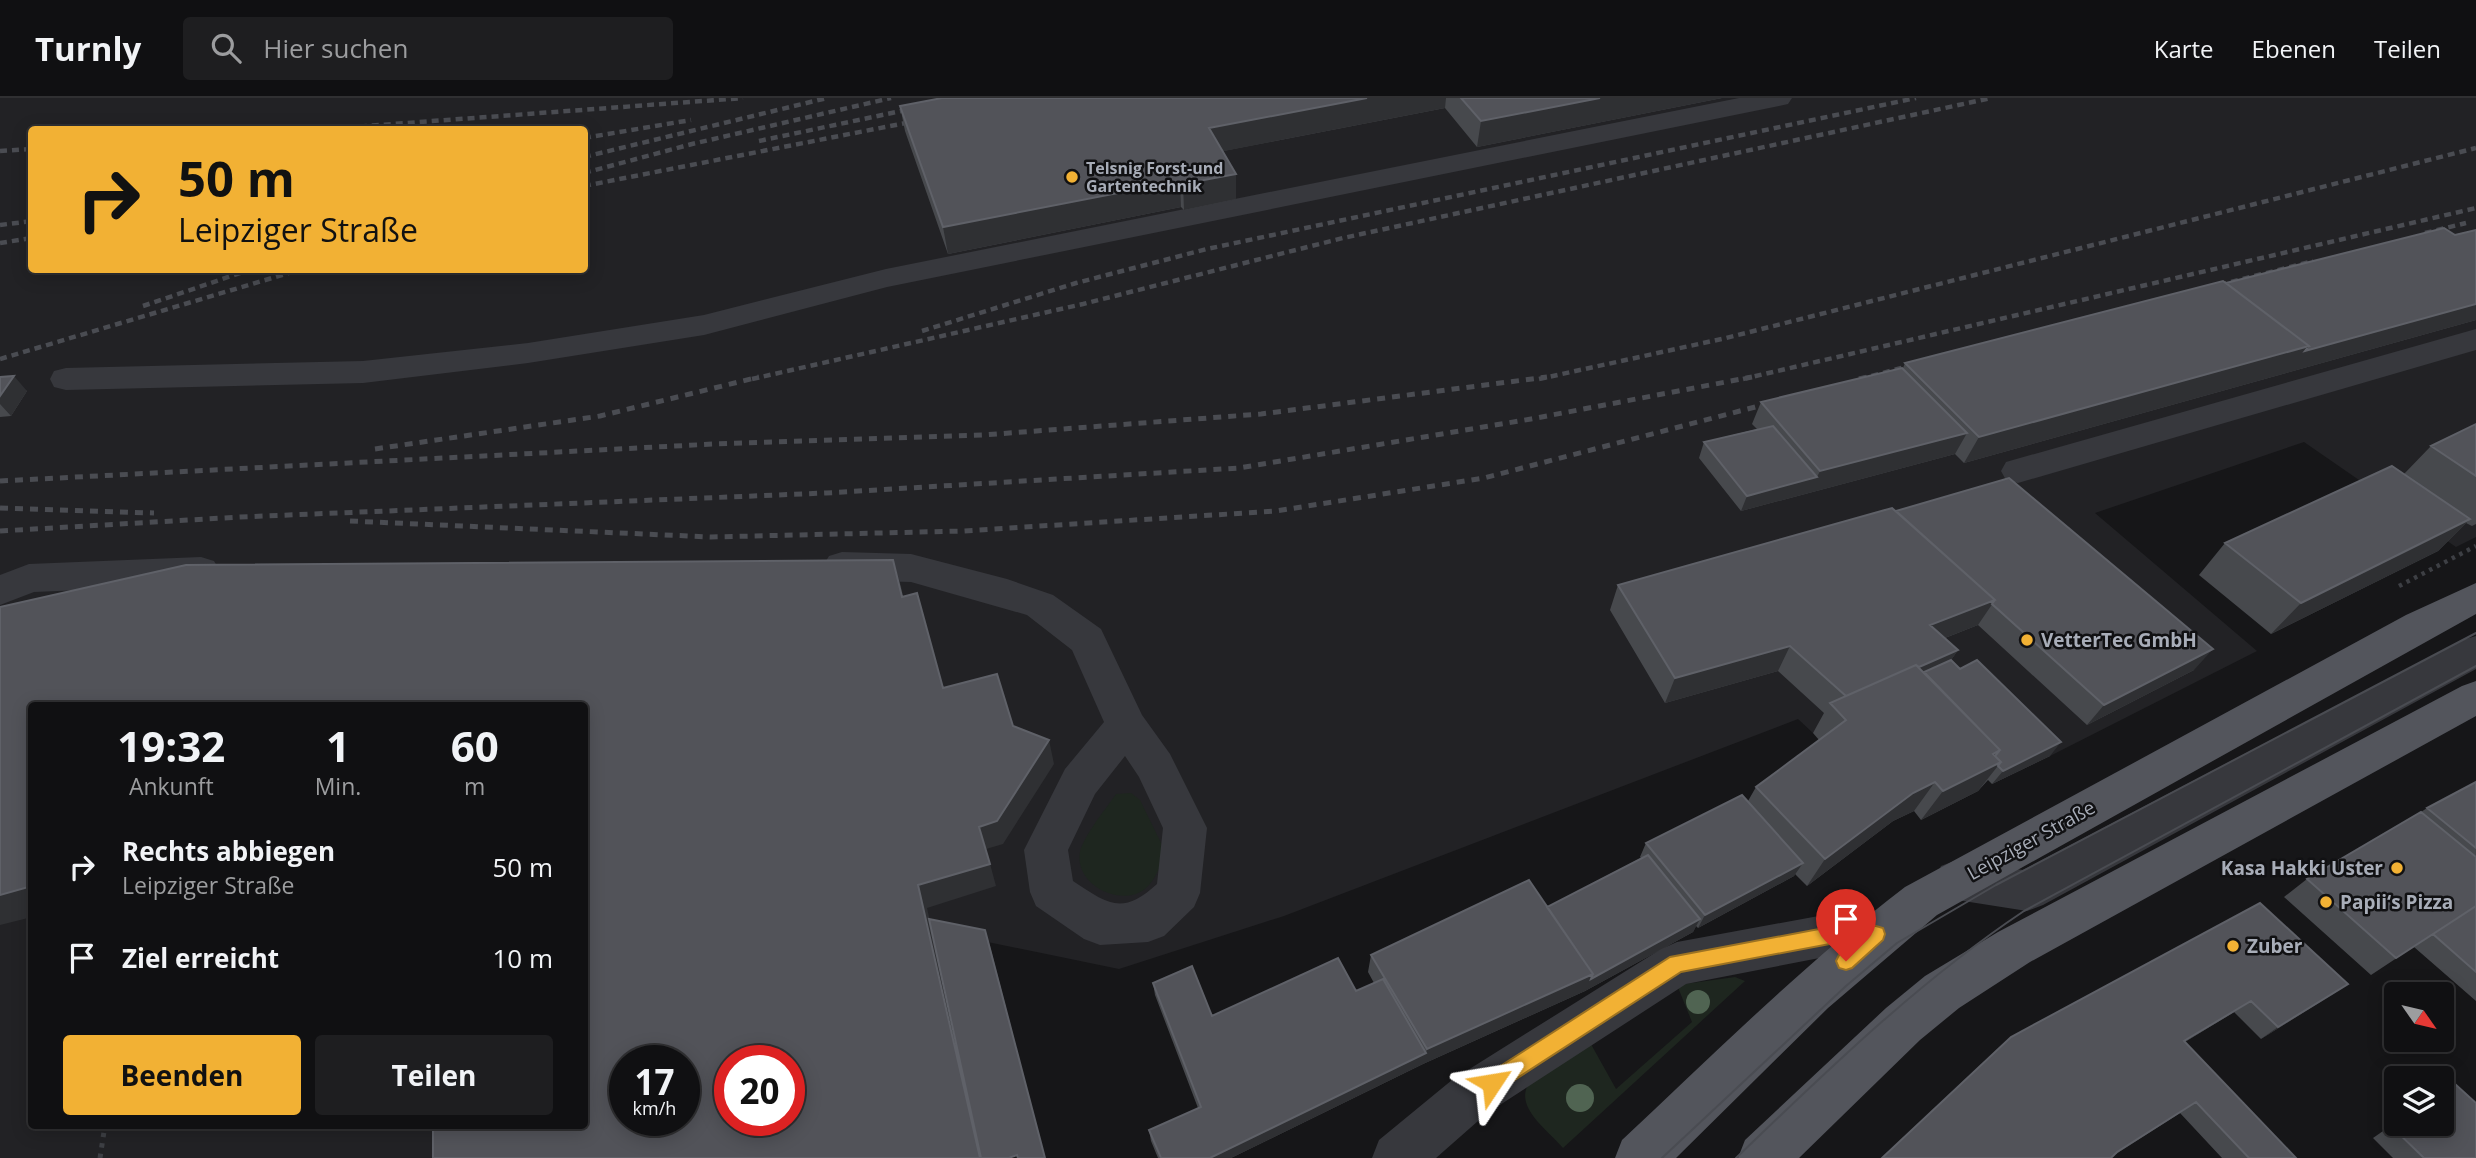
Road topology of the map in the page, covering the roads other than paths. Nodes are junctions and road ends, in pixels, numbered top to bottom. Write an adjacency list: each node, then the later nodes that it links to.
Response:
1 (1779, 98): 3 (lane)
2 (2476, 339): 4 (lane)
3 (66, 379)
4 (2018, 471)
5 (806, 564): 11 (lane)
6 (229, 569): 7 (lane)
7 (0, 591)
8 (2476, 597): 12 (main road, Leipziger Straße)
9 (2476, 651): 13 (lane)
10 (2476, 697): 15 (main road)
11 (1126, 725)
12 (1957, 880): 13 (lane); 14 (main road, Leipziger Straße)
13 (2027, 891): 15 (lane)
14 (1876, 934): 16 (lane); 17 (main road, Leipziger Straße)
15 (2014, 947): 18 (main road)
16 (1396, 1158)
17 (1640, 1158)
18 (1763, 1158)

